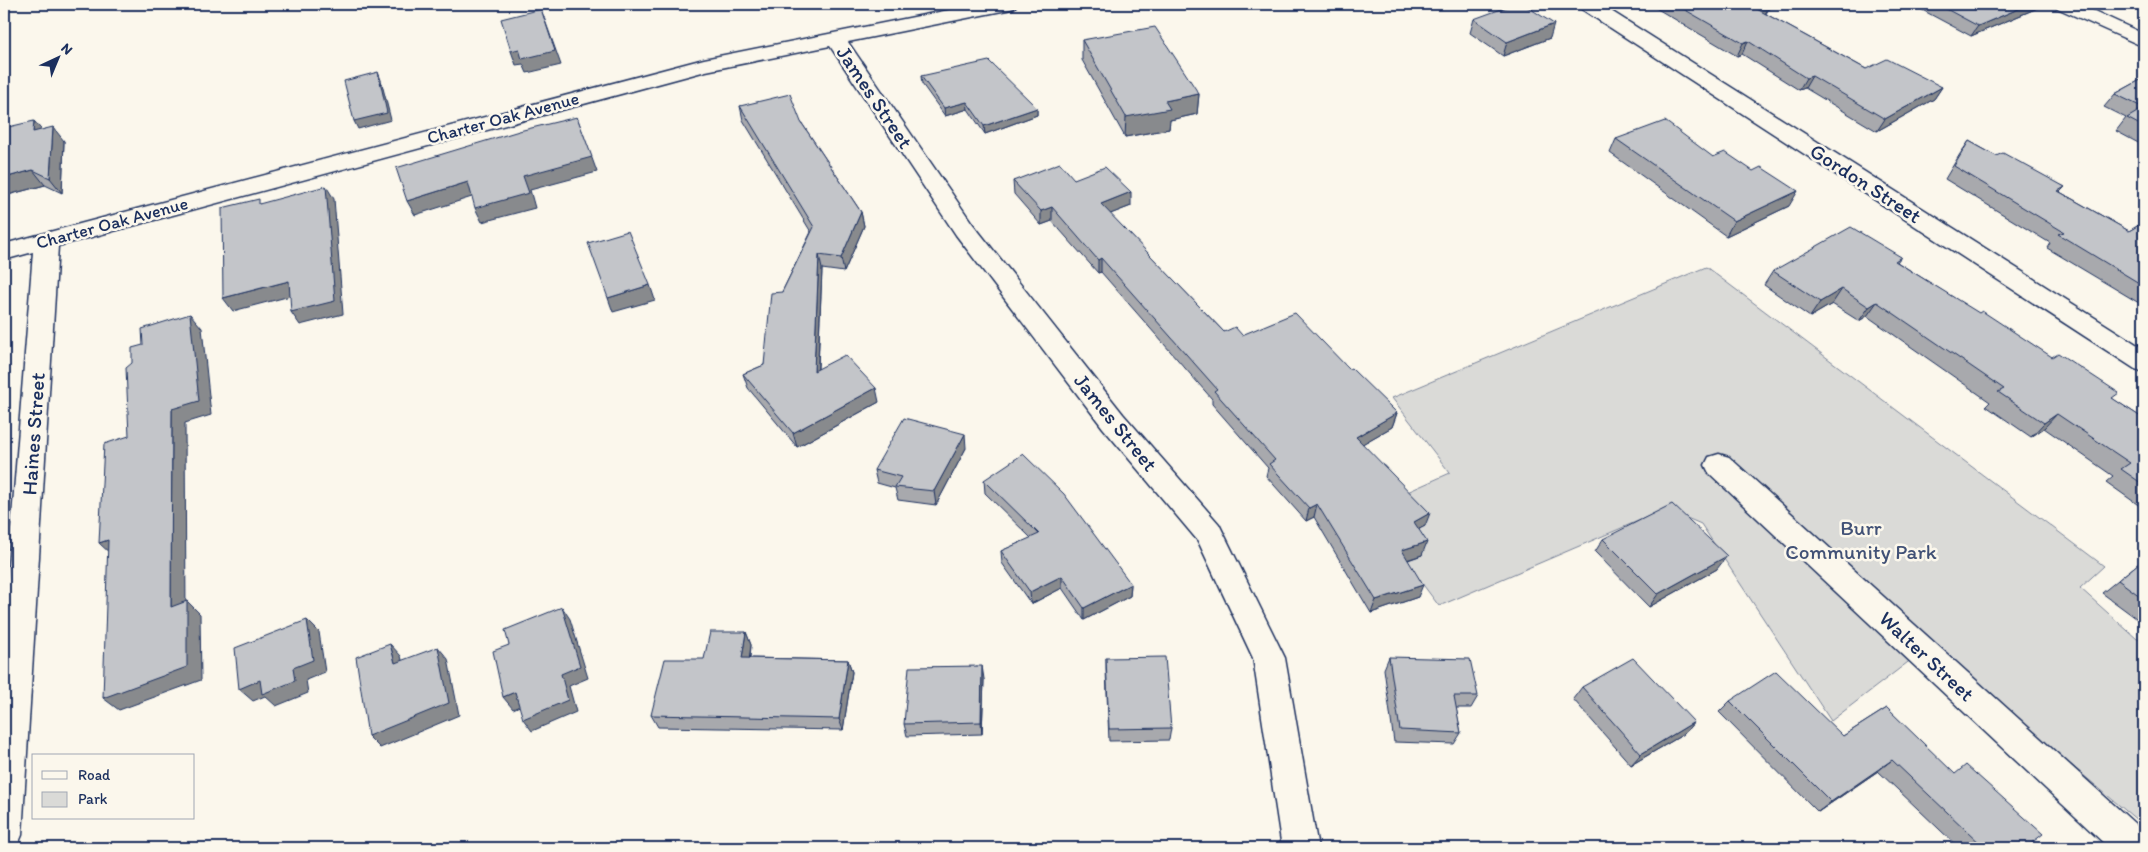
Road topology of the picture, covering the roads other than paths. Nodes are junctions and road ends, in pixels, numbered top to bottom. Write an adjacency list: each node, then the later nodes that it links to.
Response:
1 (1007, 4): 4 (street, Charter Oak Avenue)
2 (1587, 4): 8 (street, Gordon Street)
3 (2064, 4): 5 (street)
4 (835, 38): 6 (street, Charter Oak Avenue); 11 (street, James Street)
5 (2144, 41)
6 (46, 241): 7 (street, Charter Oak Avenue); 10 (street, Haines Street)
7 (4, 252)
8 (2144, 362)
9 (1719, 465): 12 (street, Walter Street)
10 (4, 835)
11 (1300, 848)
12 (2135, 848)

